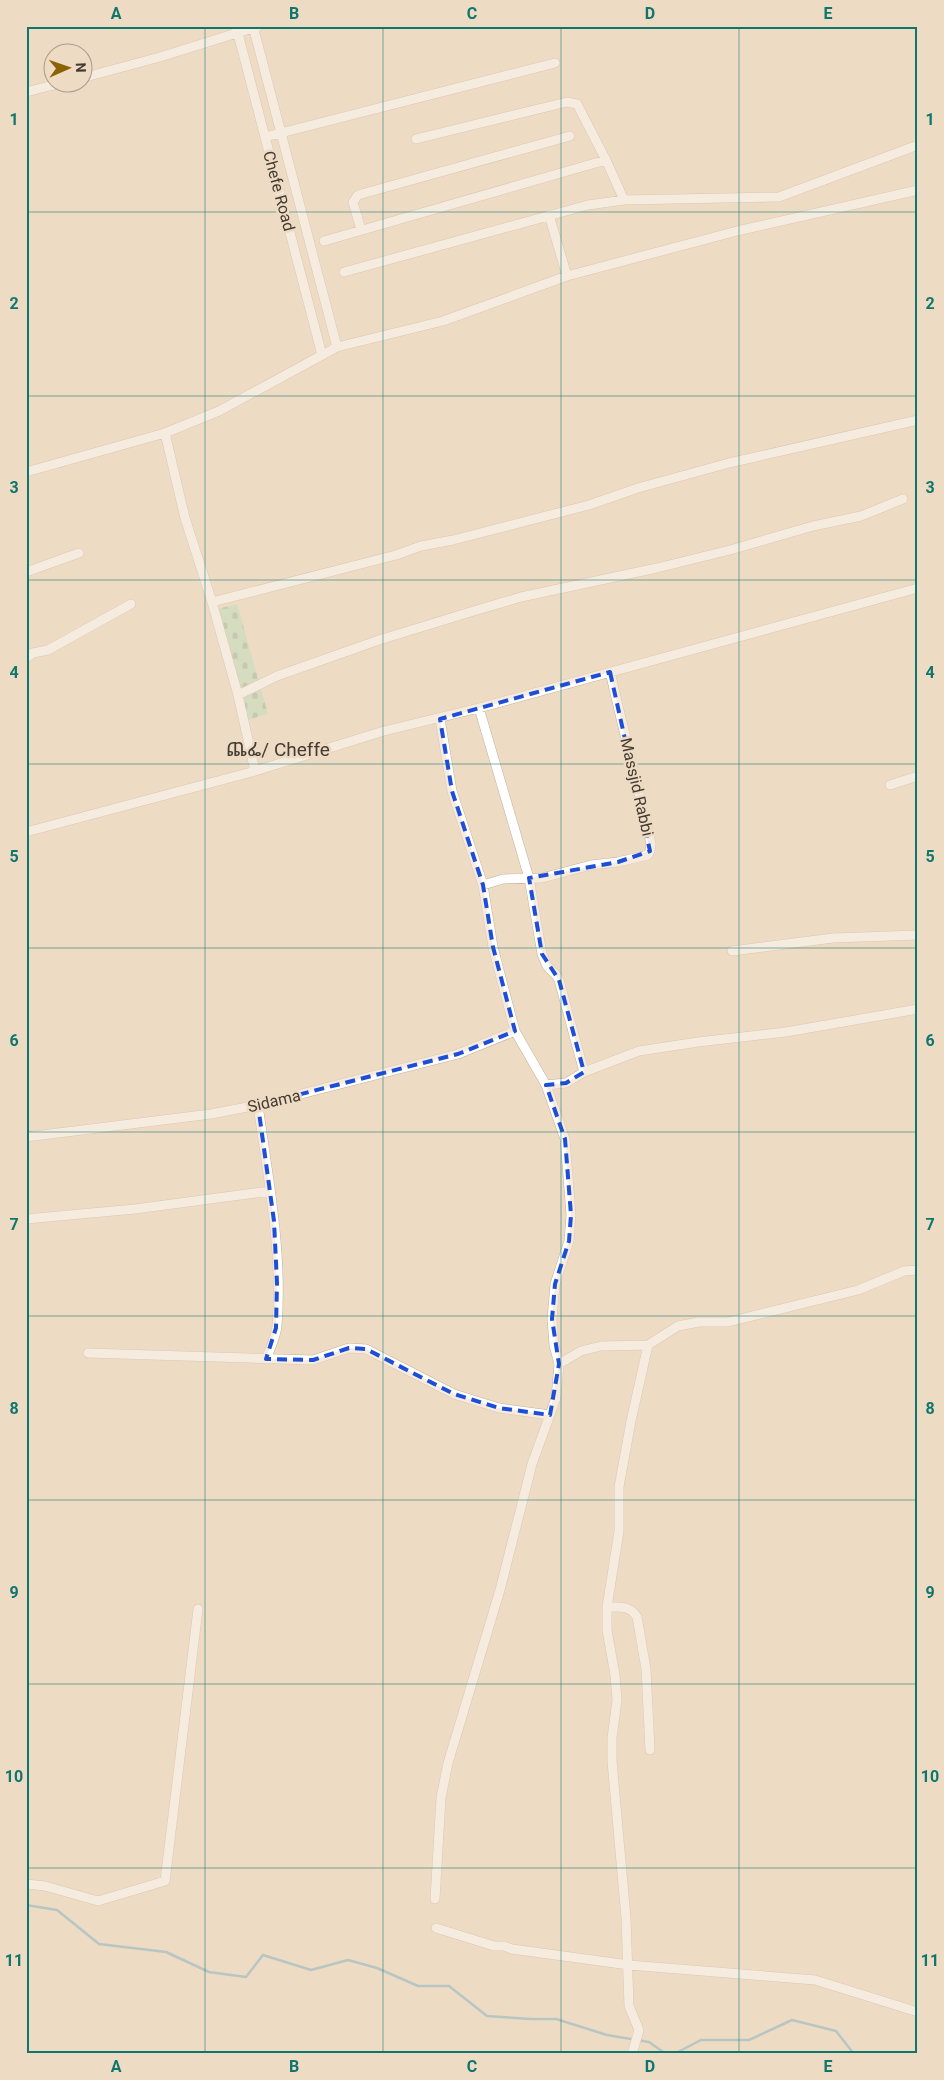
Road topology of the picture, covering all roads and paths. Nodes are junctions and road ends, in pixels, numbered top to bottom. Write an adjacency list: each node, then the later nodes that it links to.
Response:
1 (255, 27): 2 (street); 7 (street, Chefe Road)
2 (237, 29): 4 (street); 9 (street, Chefe Road)
3 (555, 63): 7 (street)
4 (92, 75)
5 (42, 88): 6 (street)
6 (26, 92)
7 (281, 133): 9 (street); 20 (street, Chefe Road)
8 (570, 136): 16 (street)
9 (265, 137): 21 (street, Chefe Road)
10 (416, 139): 12 (street)
11 (918, 145): 14 (street)
12 (606, 160): 14 (street); 16 (street)
13 (918, 190): 19 (street)
14 (624, 200): 15 (street)
15 (549, 215): 18 (street); 19 (street)
16 (361, 230): 17 (street)
17 (324, 241)
18 (344, 272)
19 (567, 276): 20 (street)
20 (337, 347): 21 (street)
21 (322, 355): 23 (street)
22 (918, 420): 29 (street)
23 (165, 432): 24 (street); 29 (street)
24 (26, 472)
25 (903, 498): 33 (street)
26 (79, 553): 27 (street)
27 (26, 572)
28 (918, 588): 32 (street)
29 (212, 602): 33 (street)
30 (131, 604): 31 (street)
31 (26, 658)
32 (610, 672): 34 (street); 40 (street, Massjid Rabbi)
33 (238, 695): 36 (street)
34 (479, 708): 35 (street); 40 (street)
35 (440, 719): 36 (street); 41 (street)
36 (255, 771): 39 (street)
37 (918, 776): 38 (street)
38 (890, 784)
39 (26, 832)
40 (529, 878): 41 (street, Massjid Rabbi); 46 (street)
41 (483, 885): 45 (street)
42 (918, 935): 43 (street)
43 (732, 951)
44 (918, 1009): 46 (street)
45 (515, 1031): 47 (street); 48 (street, Sidama)
46 (584, 1072): 47 (street)
47 (546, 1085): 56 (street)
48 (258, 1106): 49 (street, Sidama); 50 (street)
49 (26, 1136)
50 (270, 1191): 51 (street); 55 (street)
51 (26, 1219)
52 (918, 1270): 53 (street)
53 (648, 1345): 56 (street); 58 (street)
54 (88, 1353): 55 (street)
55 (266, 1359): 57 (street)
56 (559, 1364): 57 (street)
57 (550, 1415): 62 (street)
58 (607, 1607): 60 (street); 64 (street)
59 (198, 1609): 61 (street)
60 (650, 1750)
61 (26, 1884)
62 (435, 1899)
63 (436, 1928): 64 (street)
64 (629, 1964): 65 (street); 66 (street)
65 (918, 2012)
66 (632, 2054)

